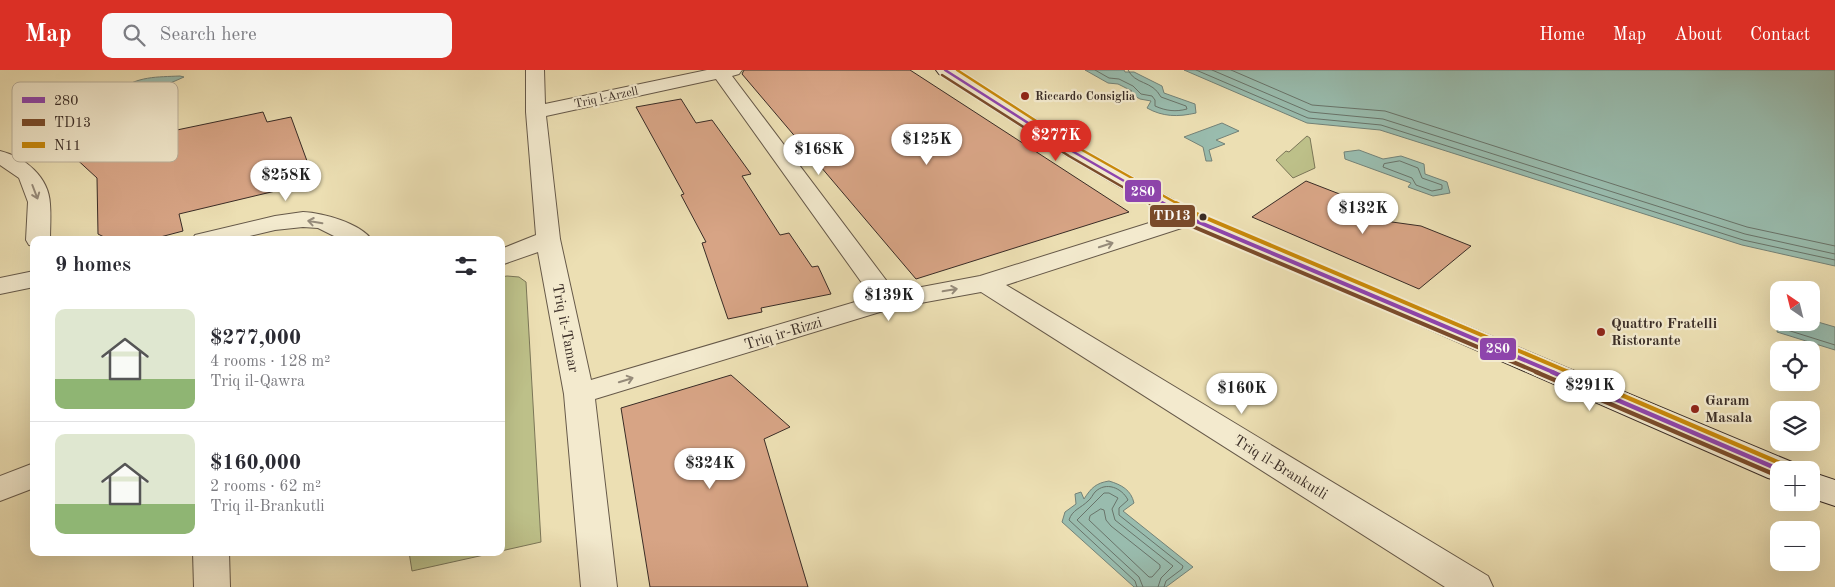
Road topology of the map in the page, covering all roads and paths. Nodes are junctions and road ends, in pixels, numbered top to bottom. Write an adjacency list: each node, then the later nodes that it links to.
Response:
1 (535, 70): 4 (street, Triq it-Tamar)
2 (945, 70): 6 (street)
3 (727, 71): 4 (street, Triq l-Arzell); 15 (street)
4 (536, 112): 10 (street, Triq it-Tamar)
5 (0, 158): 7 (street, one-way to 7)
6 (1189, 218): 13 (street, Triq ir-Rizzi, one-way to 6); 17 (street)
7 (38, 236)
8 (222, 236): 9 (street, one-way to 8)
9 (352, 236)
10 (548, 239): 11 (street); 16 (street, Triq it-Tamar)
11 (505, 256)
12 (30, 280): 14 (street)
13 (985, 283): 15 (street, Triq ir-Rizzi, one-way to 13); 27 (street, Triq il-Brankutli)
14 (0, 286)
15 (888, 301): 16 (street, Triq ir-Rizzi, one-way to 15)
16 (579, 394): 26 (street, Triq it-Tamar)
17 (1770, 466)
18 (30, 477): 22 (street)
19 (1820, 483): 20 (street)
20 (1835, 484)
21 (1820, 487): 23 (street)
22 (0, 489)
23 (1835, 494)
24 (211, 556): 25 (street)
25 (212, 587)
26 (599, 587)
27 (1475, 587)

